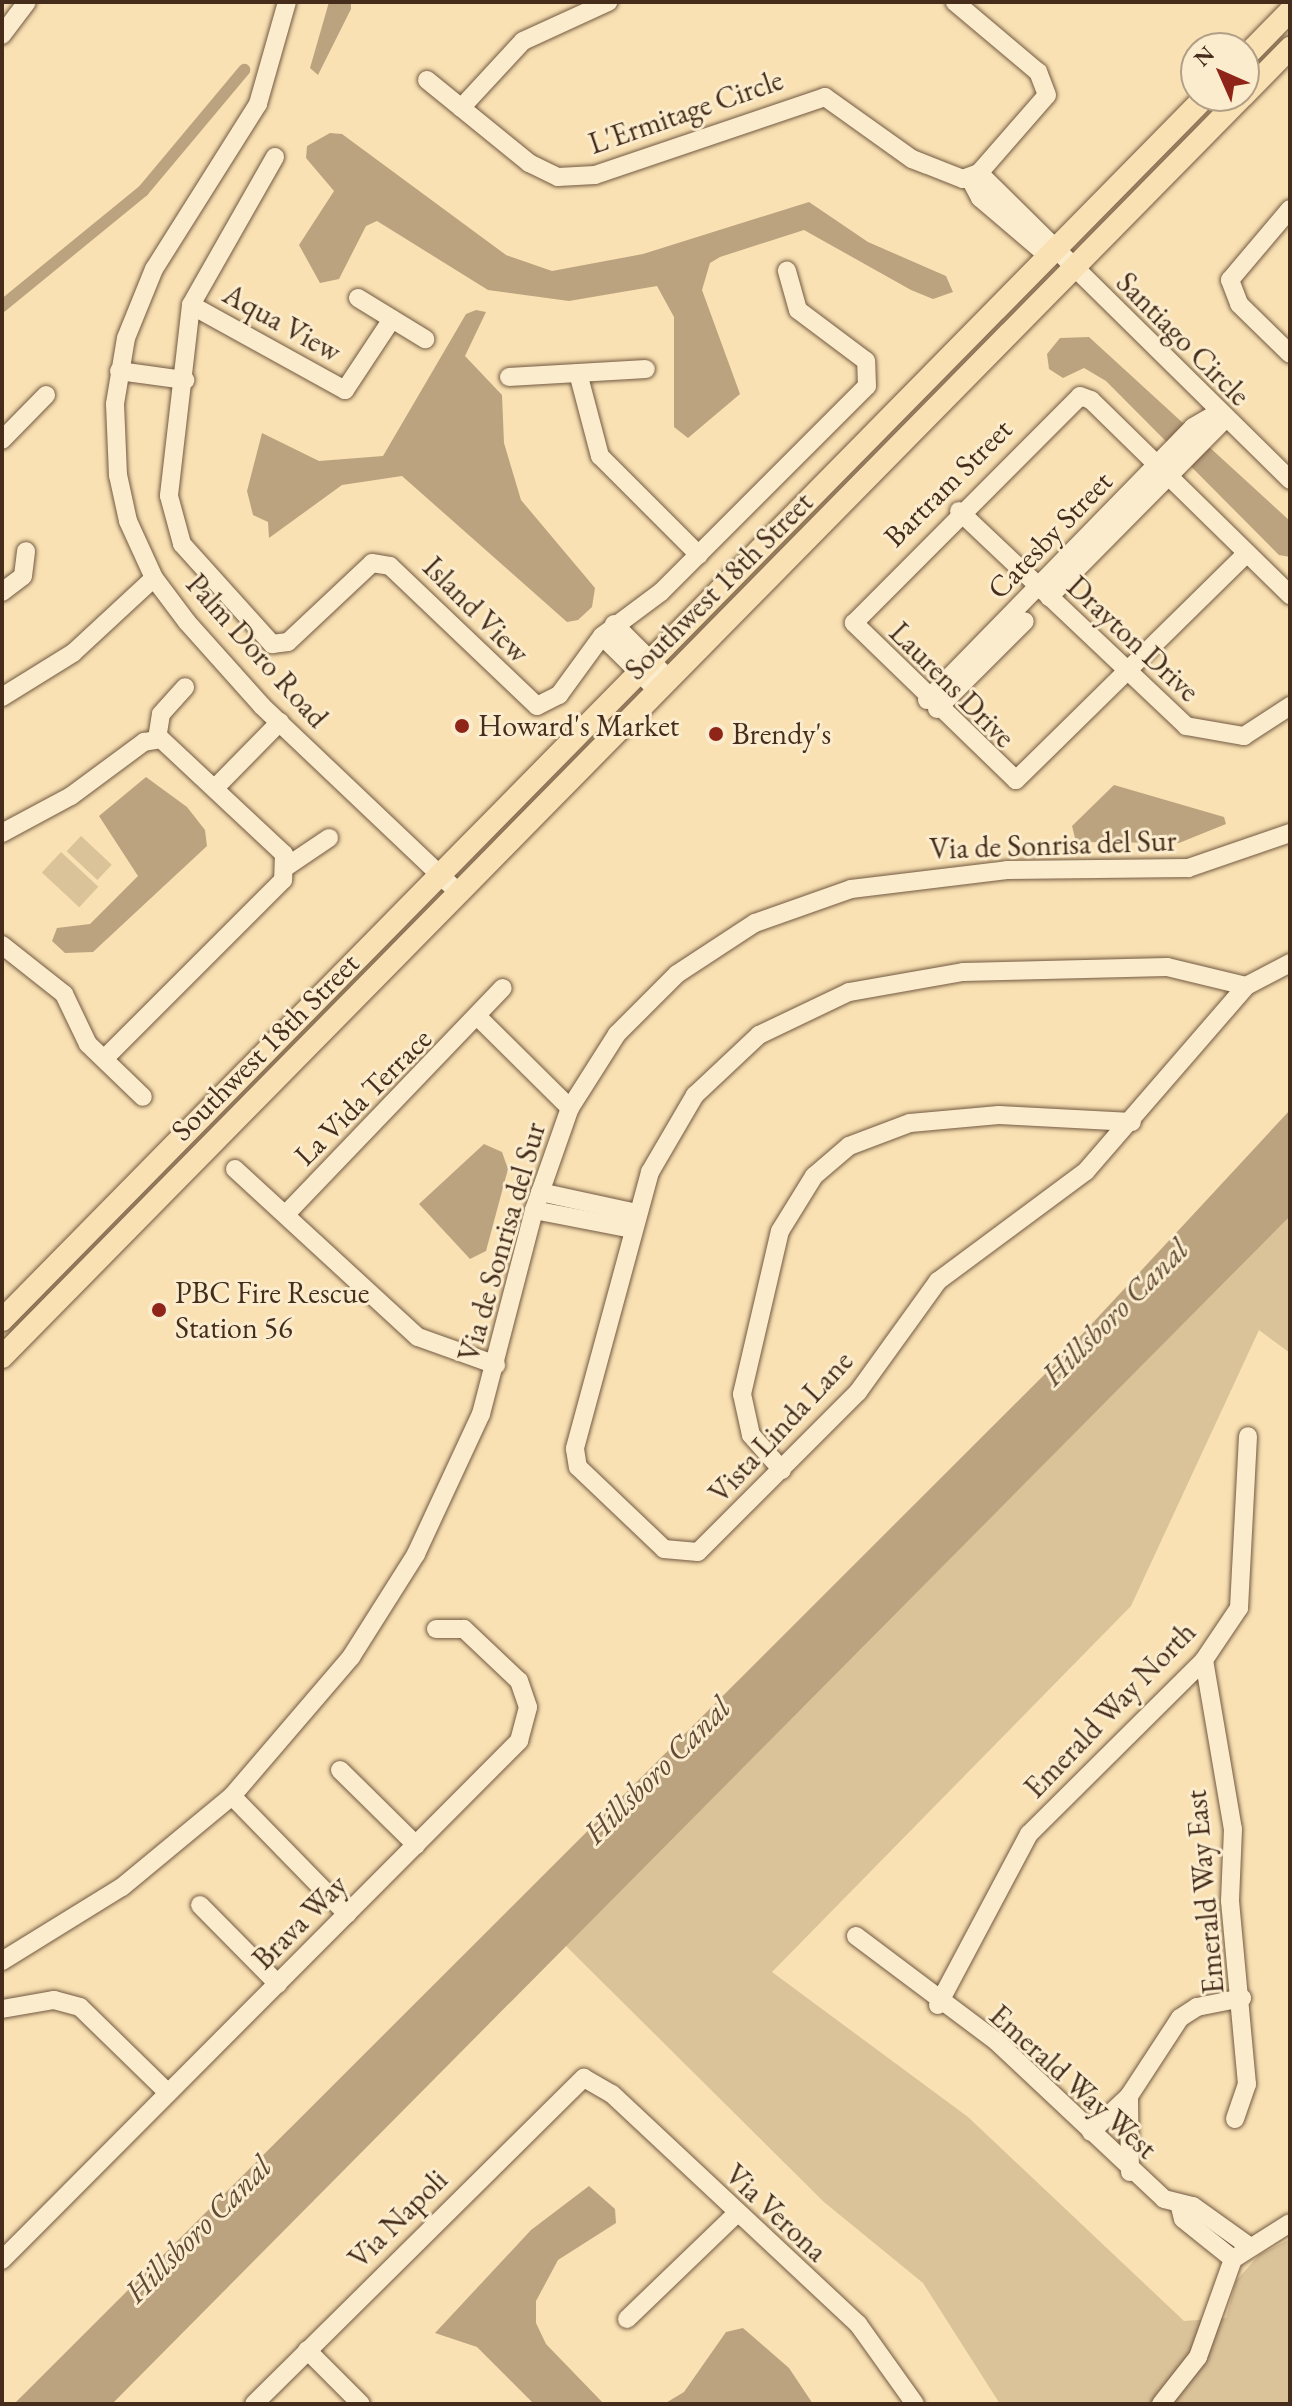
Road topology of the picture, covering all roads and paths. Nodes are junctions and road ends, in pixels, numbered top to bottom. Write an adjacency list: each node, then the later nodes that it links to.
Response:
1 (27, 2): 6 (street)
2 (287, 2): 26 (street, Palm Doro Road)
3 (608, 2): 11 (street)
4 (955, 2): 15 (street)
5 (1290, 11): 7 (main road)
6 (2, 35)
7 (1260, 42)
8 (1290, 48): 9 (main road, Southwest 18th Street)
9 (1260, 79)
10 (427, 80): 11 (street)
11 (461, 108): 15 (street, L'Ermitage Circle)
12 (1190, 112): 17 (main road, Southwest 18th Street)
13 (1228, 112): 18 (main road, Southwest 18th Street)
14 (275, 157): 21 (street, Island View)
15 (974, 175): 17 (street)
16 (1290, 209): 24 (street)
17 (1052, 254): 18 (street); 45 (main road, Southwest 18th Street)
18 (1072, 270): 31 (street, Santiago Circle); 47 (main road, Southwest 18th Street)
19 (787, 271): 38 (street, Island View)
20 (358, 298): 22 (street)
21 (191, 305): 22 (street, Aqua View); 29 (street, Island View)
22 (392, 319): 23 (street)
23 (425, 339)
24 (1290, 354)
25 (646, 369): 27 (street)
26 (119, 371): 29 (street); 39 (street, Palm Doro Road)
27 (578, 373): 28 (street); 38 (street)
28 (509, 377)
29 (185, 380): 44 (street, Island View)
30 (46, 395): 32 (street)
31 (1221, 417): 33 (street, Catesby Street); 34 (street, Santiago Circle)
32 (2, 440)
33 (1169, 463): 35 (street, Bartram Street); 37 (street); 41 (street, Catesby Street)
34 (1286, 470)
35 (959, 511): 41 (street, Drayton Drive); 43 (street, Bartram Street)
36 (26, 551): 40 (street)
37 (1247, 553): 42 (street); 46 (street)
38 (699, 555): 44 (street, Island View)
39 (154, 578): 49 (street); 52 (street, Palm Doro Road)
40 (2, 592)
41 (1043, 594): 46 (street, Drayton Drive); 50 (street, Catesby Street)
42 (1290, 595)
43 (854, 623): 50 (street, Laurens Drive)
44 (608, 630): 45 (street)
45 (644, 666): 47 (street); 59 (main road, Southwest 18th Street)
46 (1126, 674): 50 (street, Laurens Drive); 51 (street, Drayton Drive)
47 (664, 685): 60 (main road, Southwest 18th Street)
48 (185, 687): 53 (street)
49 (2, 697)
50 (932, 705)
51 (1290, 706)
52 (280, 722): 54 (street); 59 (street, Palm Doro Road)
53 (157, 739): 54 (street); 55 (street)
54 (217, 786): 58 (street)
55 (2, 833)
56 (1290, 833): 68 (street, Via de Sonrisa del Sur)
57 (329, 838): 58 (street)
58 (286, 867): 66 (street)
59 (439, 875): 60 (street, Palm Doro Road); 75 (main road, Southwest 18th Street)
60 (459, 893): 76 (main road, Southwest 18th Street)
61 (2, 945): 66 (street)
62 (1290, 963): 63 (street, Vista Linda Lane)
63 (1246, 986): 69 (street, Vista Linda Lane); 74 (street, Vista Linda Lane)
64 (503, 988): 65 (street, La Vida Terrace)
65 (479, 1018): 68 (street); 73 (street, La Vida Terrace)
66 (104, 1059): 67 (street)
67 (143, 1097)
68 (570, 1108): 71 (street, Via de Sonrisa del Sur)
69 (1132, 1122): 79 (street, Vista Linda Lane); 79 (street)
70 (235, 1169): 73 (street)
71 (540, 1192): 72 (street, Via de Sonrisa del Sur); 74 (street)
72 (534, 1210): 74 (street); 77 (street, Via de Sonrisa del Sur)
73 (286, 1214): 77 (street)
74 (634, 1221): 79 (street, Vista Linda Lane)
75 (2, 1320)
76 (2, 1357)
77 (496, 1365): 83 (street, Via de Sonrisa del Sur)
78 (1248, 1436): 81 (street, Emerald Way North)
79 (782, 1470)
80 (436, 1629): 84 (street, Brava Way)
81 (1204, 1660): 90 (street, Emerald Way East); 91 (street, Emerald Way North)
82 (340, 1770): 84 (street)
83 (232, 1796): 86 (street); 88 (street, Via de Sonrisa del Sur)
84 (416, 1845): 86 (street, Brava Way)
85 (200, 1905): 89 (street)
86 (347, 1914): 89 (street, Brava Way)
87 (856, 1936): 91 (street, Emerald Way West)
88 (2, 1961)
89 (278, 1984): 94 (street, Brava Way)
90 (1242, 1998): 95 (street); 96 (street, Emerald Way East)
91 (938, 2005): 97 (street, Emerald Way West)
92 (2, 2009): 94 (street)
93 (584, 2078): 100 (street, Via Verona); 106 (street, Via Napoli)
94 (168, 2093): 104 (street, Brava Way)
95 (1129, 2096): 97 (street); 98 (street)
96 (1235, 2119)
97 (1091, 2132): 98 (street, Emerald Way West)
98 (1130, 2172): 99 (street, Emerald Way West)
99 (1180, 2207): 102 (street, Emerald Way West); 103 (street, Emerald Way West)
100 (735, 2215): 105 (street); 109 (street, Via Verona)
101 (1290, 2223): 102 (street)
102 (1246, 2244): 103 (street)
103 (1233, 2259): 110 (street)
104 (2, 2260)
105 (627, 2319)
106 (307, 2350): 107 (street, Via Napoli); 108 (street)
107 (254, 2404)
108 (361, 2404)
109 (915, 2404)
110 (1161, 2404)

